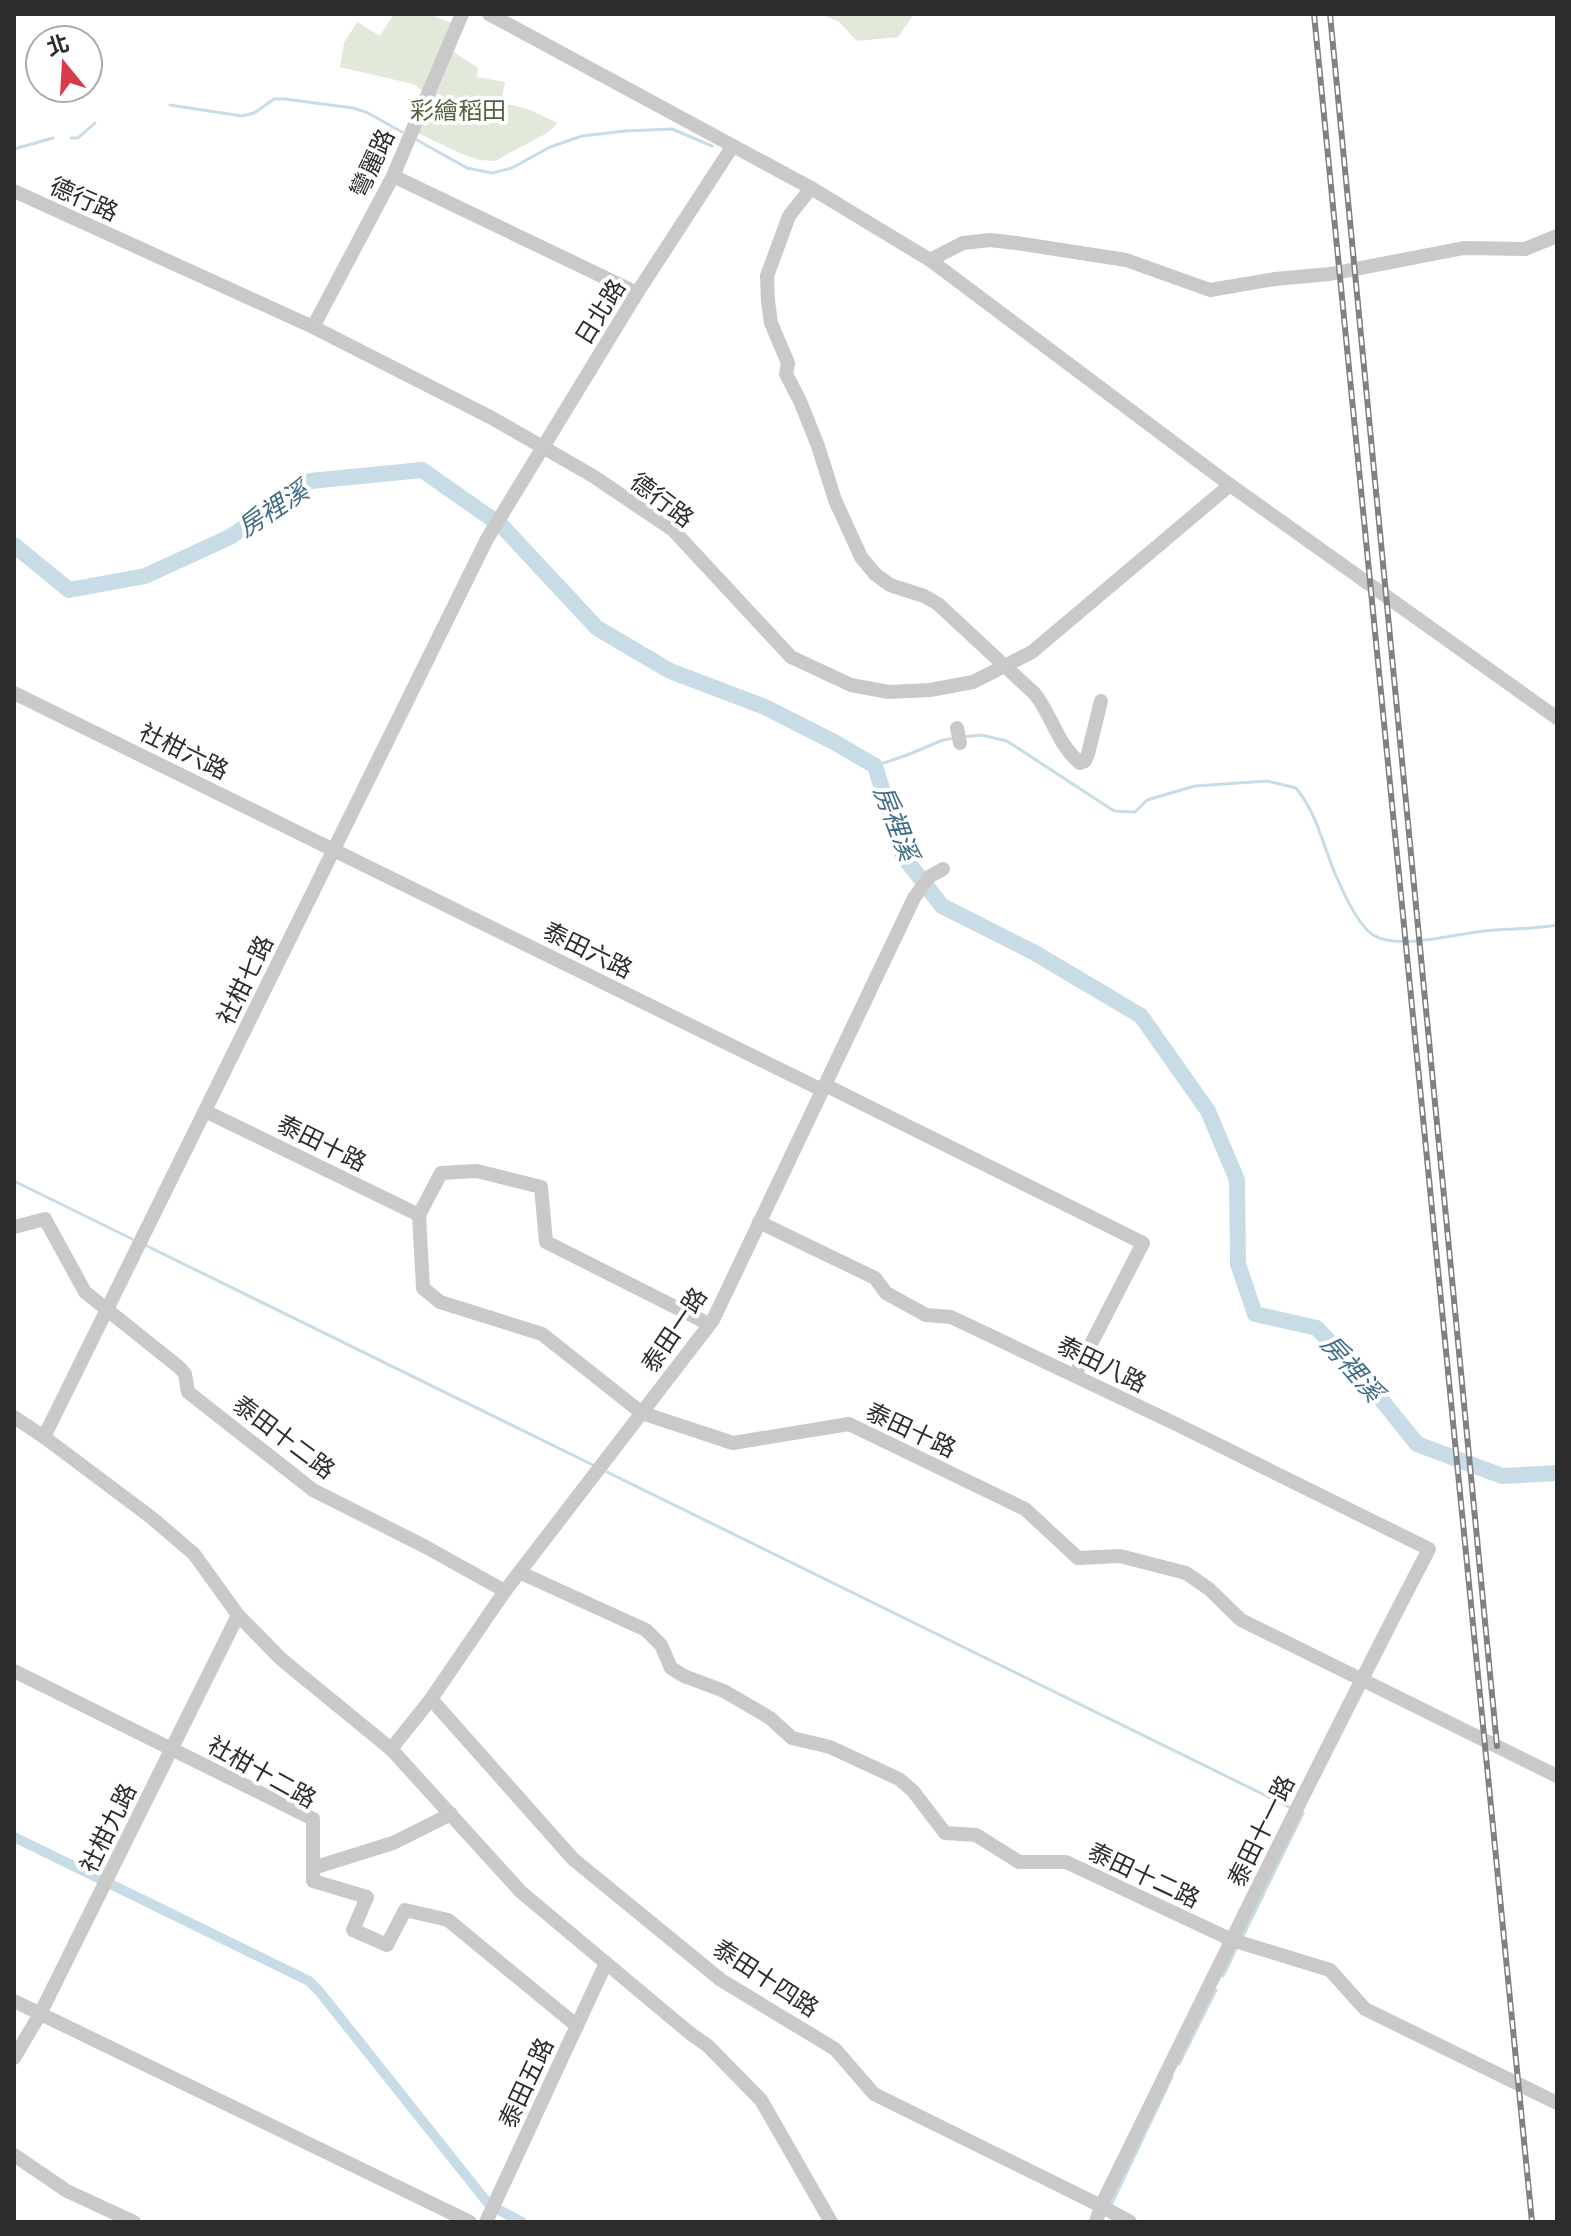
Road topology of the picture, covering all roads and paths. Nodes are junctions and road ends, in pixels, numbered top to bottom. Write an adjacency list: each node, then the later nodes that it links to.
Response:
1 (462, 14): 4 (street, 彎麗路)
2 (489, 14): 3 (street)
3 (732, 147): 5 (street); 9 (street, 日北路)
4 (393, 176): 9 (street); 10 (street, 彎麗路)
5 (811, 188): 8 (street); 14 (street)
6 (14, 191): 10 (street, 德行路)
7 (1557, 236): 8 (street)
8 (930, 260): 12 (street)
9 (637, 293): 11 (street, 日北路)
10 (313, 327): 11 (street, 德行路)
11 (543, 447): 13 (street, 日北路); 14 (street, 德行路)
12 (1230, 485): 14 (street, 德行路); 17 (street)
13 (485, 543): 18 (street, 社柑七路)
14 (1006, 666): 16 (street)
15 (14, 693): 18 (street, 社柑六路)
16 (1101, 701)
17 (1557, 718)
18 (334, 849): 20 (street, 泰田六路); 21 (street, 社柑七路)
19 (943, 869): 20 (street, 泰田一路)
20 (824, 1087): 23 (street, 泰田一路); 27 (street, 泰田六路)
21 (205, 1111): 22 (street, 泰田十路); 25 (street, 社柑七路)
22 (419, 1215): 26 (street); 28 (street, 泰田十路)
23 (759, 1222): 26 (street, 泰田一路); 27 (street, 泰田八路)
24 (14, 1227): 25 (street, 泰田十二路)
25 (107, 1308): 30 (street, 社柑七路); 33 (street, 泰田十二路)
26 (709, 1324): 28 (street, 泰田一路)
27 (1075, 1375): 31 (street, 泰田八路)
28 (642, 1413): 32 (street, 泰田一路); 36 (street, 泰田十路)
29 (14, 1417): 30 (street)
30 (44, 1437): 34 (street)
31 (1429, 1549): 36 (street, 泰田十一路)
32 (521, 1573): 33 (street, 泰田一路); 43 (street, 泰田十二路)
33 (505, 1591): 37 (street, 泰田一路)
34 (238, 1615): 38 (street, 社柑九路); 39 (street)
35 (14, 1671): 38 (street, 社柑十二路)
36 (1361, 1679): 40 (street, 泰田十路); 43 (street, 泰田十一路)
37 (431, 1699): 39 (street, 泰田一路); 51 (street, 泰田十四路)
38 (172, 1748): 42 (street, 社柑十二路); 46 (street, 社柑九路)
39 (391, 1749): 41 (street)
40 (1557, 1776)
41 (451, 1814): 42 (street); 44 (street)
42 (313, 1868): 47 (street)
43 (1232, 1940): 49 (street, 泰田十二路); 51 (street, 泰田十一路)
44 (606, 1963): 47 (street, 泰田五路); 55 (street)
45 (14, 2001): 46 (street)
46 (40, 2014): 48 (street, 社柑九路); 53 (street)
47 (577, 2026): 54 (street, 泰田五路)
48 (14, 2058)
49 (1557, 2103)
50 (14, 2155): 52 (street)
51 (1101, 2206): 56 (street, 泰田十一路); 57 (street, 泰田十四路)
52 (134, 2222)
53 (470, 2222)
54 (486, 2222)
55 (831, 2222)
56 (1096, 2222)
57 (1130, 2222)

